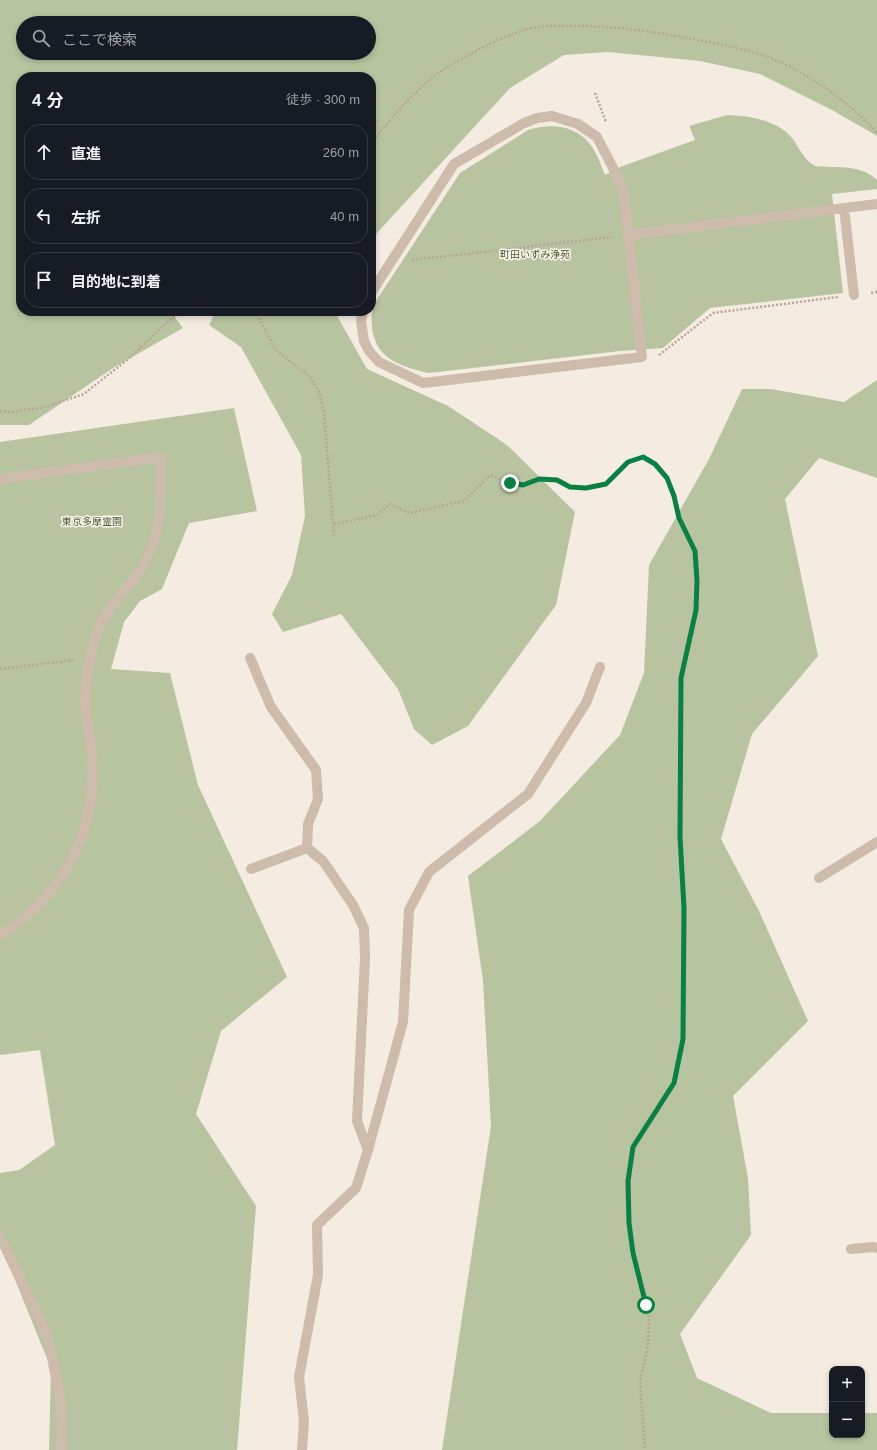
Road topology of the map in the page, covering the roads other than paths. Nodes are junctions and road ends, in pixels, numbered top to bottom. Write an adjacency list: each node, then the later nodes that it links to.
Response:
1 (877, 204): 2 (street)
2 (844, 208): 3 (street); 5 (street)
3 (628, 235): 4 (street); 6 (street)
4 (376, 285)
5 (854, 295)
6 (362, 316)
7 (0, 479): 14 (street)
8 (250, 658): 11 (street)
9 (600, 667): 15 (street)
10 (877, 842): 13 (street)
11 (307, 848): 12 (street); 15 (street)
12 (251, 869)
13 (819, 878)
14 (0, 935)
15 (368, 1150): 20 (street)
16 (0, 1236): 19 (street)
17 (877, 1248): 18 (street)
18 (851, 1249)
19 (62, 1450)
20 (302, 1450)

